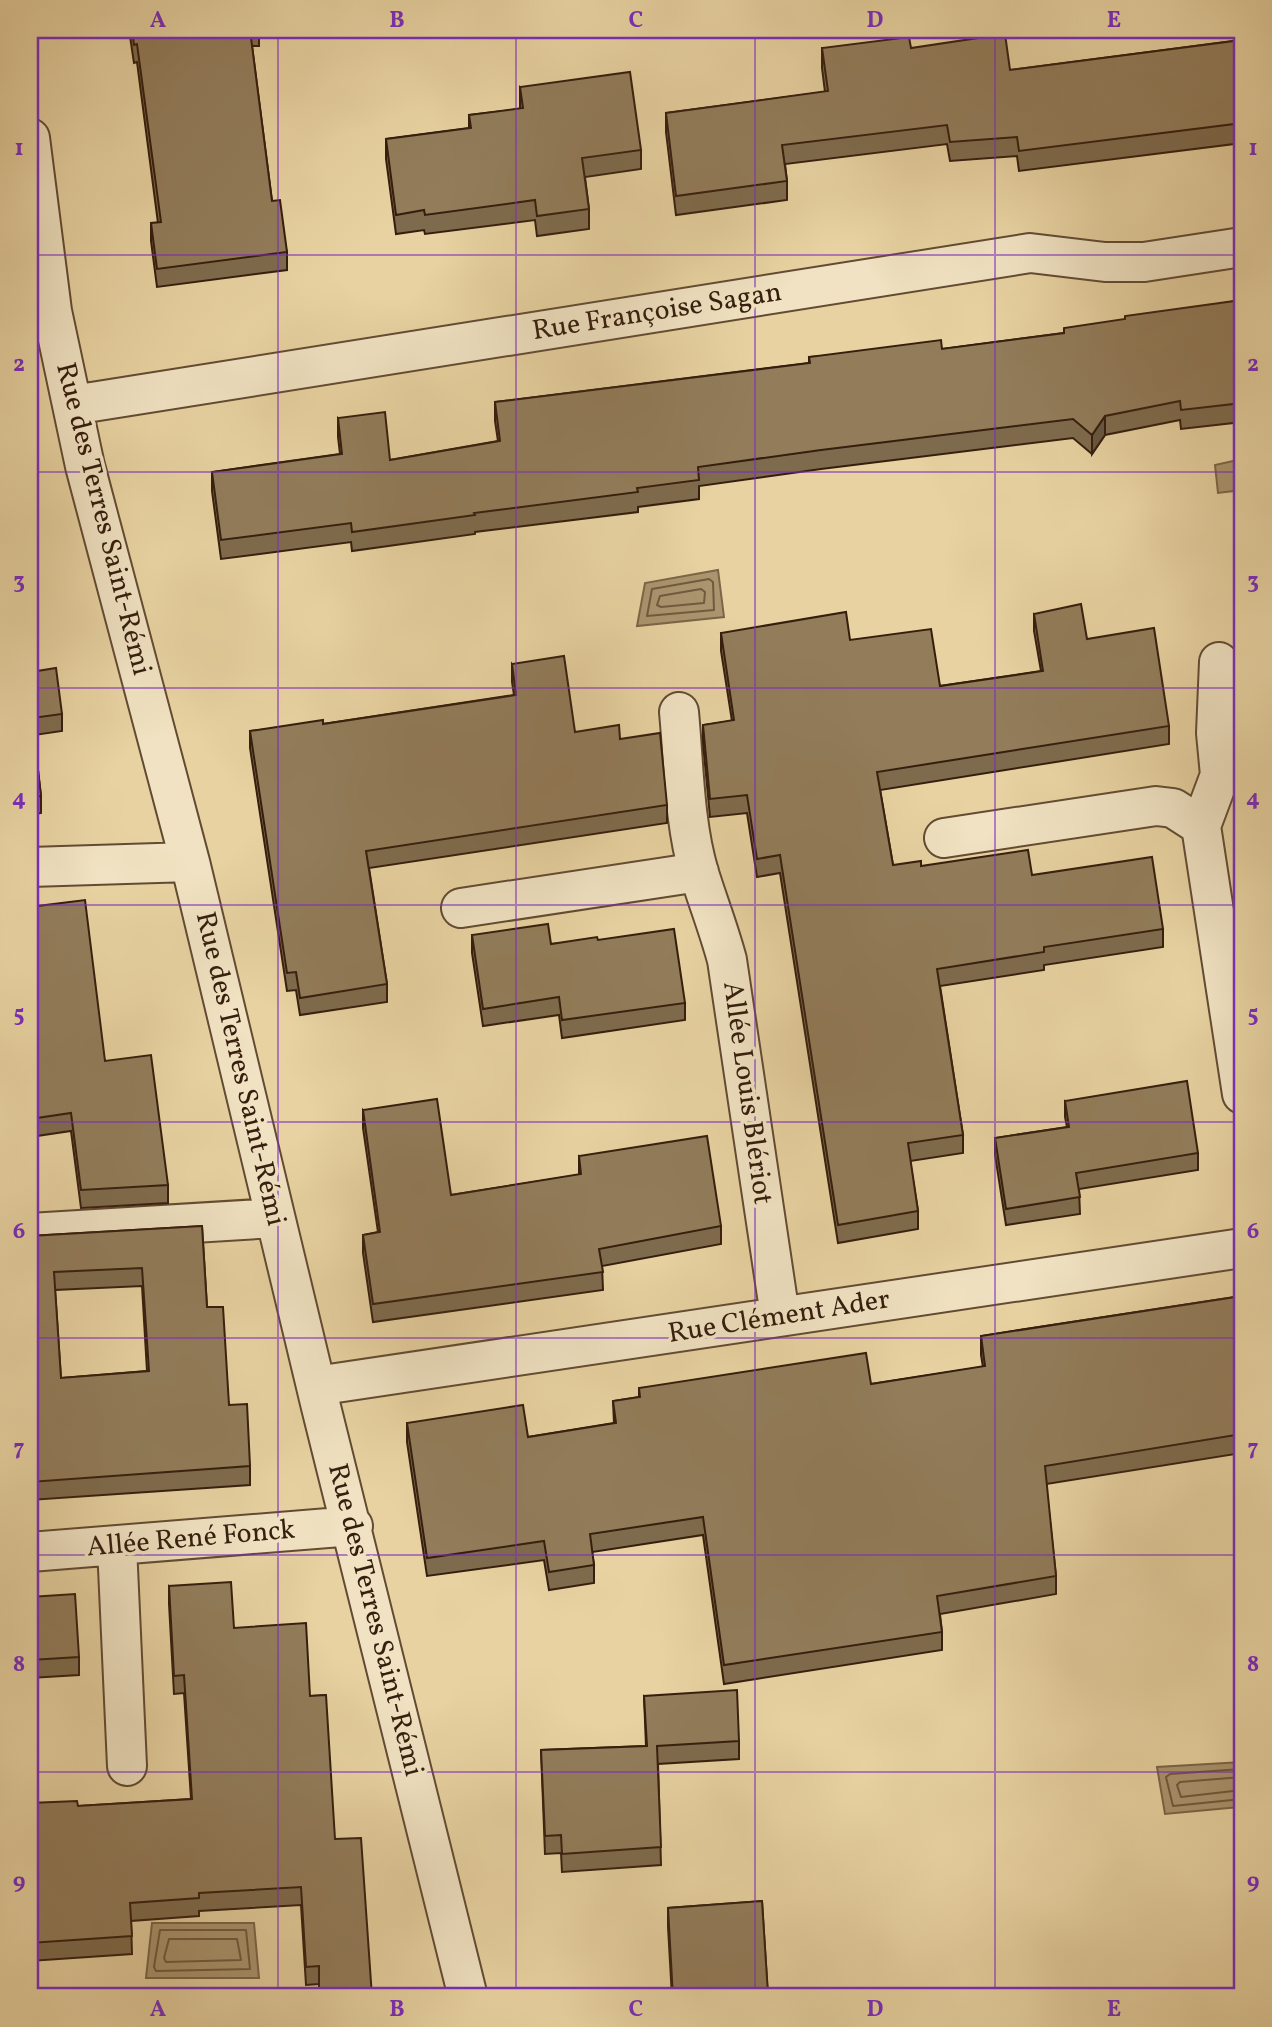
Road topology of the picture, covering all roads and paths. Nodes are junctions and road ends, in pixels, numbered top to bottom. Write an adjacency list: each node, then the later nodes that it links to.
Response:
1 (30, 138): 3 (street, Rue des Terres Saint-Rémi)
2 (1242, 247): 3 (street, Rue Françoise Sagan)
3 (73, 405): 8 (street, Rue des Terres Saint-Rémi)
4 (1219, 662): 6 (street)
5 (679, 712): 10 (street, Allée Louis Blériot)
6 (1201, 826): 7 (street); 12 (street)
7 (944, 838)
8 (190, 862): 9 (street); 13 (street, Rue des Terres Saint-Rémi)
9 (30, 867)
10 (699, 873): 11 (street); 16 (street, Allée Louis Blériot)
11 (461, 908)
12 (1242, 1094)
13 (275, 1218): 14 (street); 17 (street, Rue des Terres Saint-Rémi)
14 (30, 1234)
15 (1242, 1248): 16 (street, Rue Clément Ader)
16 (780, 1316): 17 (street, Rue Clément Ader)
17 (316, 1386): 18 (street, Rue des Terres Saint-Rémi)
18 (353, 1526): 19 (street, Allée René Fonck); 22 (street, Rue des Terres Saint-Rémi)
19 (117, 1546): 20 (street, Allée René Fonck); 21 (street)
20 (30, 1552)
21 (127, 1766)
22 (468, 1997)

